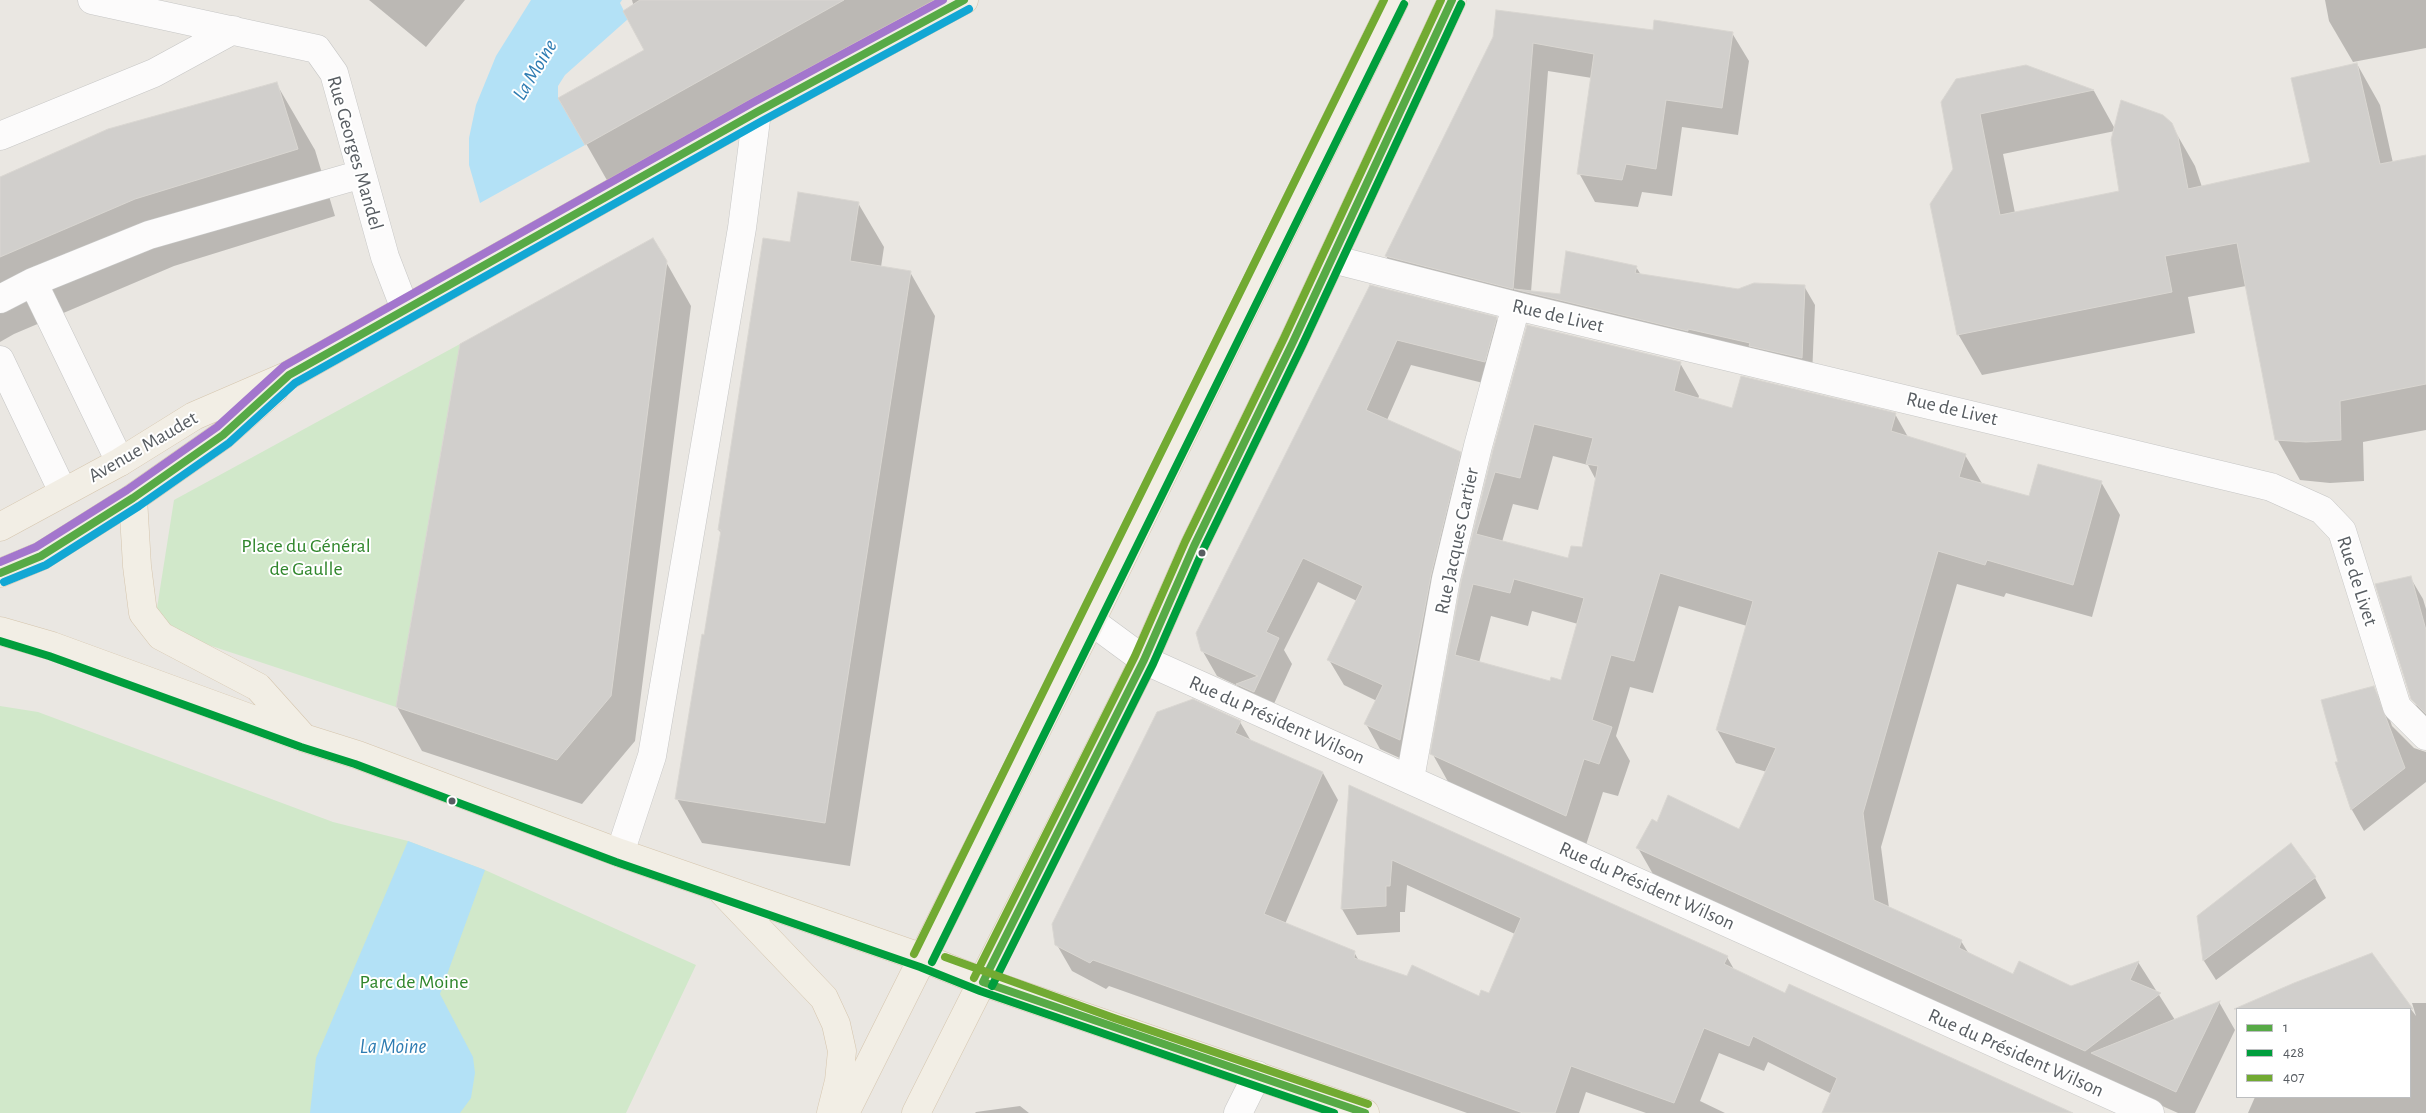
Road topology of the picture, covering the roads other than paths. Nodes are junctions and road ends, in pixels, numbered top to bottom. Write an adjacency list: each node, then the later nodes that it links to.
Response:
1 (92, 0): 5 (street, Rue Georges Mandel)
2 (964, 0): 6 (main road, Avenue Maudet)
3 (1395, 0): 21 (main road)
4 (1452, 0): 9 (main road)
5 (233, 30): 7 (street); 8 (street, Rue Georges Mandel)
6 (757, 112): 13 (main road, Avenue Maudet); 27 (street)
7 (0, 136)
8 (362, 174): 10 (street); 13 (street, Rue Georges Mandel)
9 (1332, 259): 12 (street, Rue de Livet); 23 (main road)
10 (33, 282): 11 (street); 16 (street)
11 (0, 299)
12 (1516, 306): 24 (street, Rue de Livet); 26 (street, Rue Jacques Cartier)
13 (405, 309): 15 (main road, Avenue Maudet)
14 (0, 360): 17 (street)
15 (289, 376): 16 (main road, Avenue Maudet); 18 (main road, Avenue Maudet)
16 (120, 462): 17 (main road, Avenue Maudet)
17 (63, 492): 19 (main road, Avenue Maudet)
18 (133, 498): 20 (main road, Avenue Maudet); 25 (main road)
19 (0, 527)
20 (0, 573)
21 (1091, 621): 23 (street, Rue du Président Wilson); 29 (main road)
22 (0, 631): 25 (main road)
23 (1144, 660): 26 (street, Rue du Président Wilson); 30 (main road)
24 (2426, 736)
25 (304, 738): 27 (main road)
26 (1410, 780): 37 (street, Rue du Président Wilson)
27 (620, 853): 28 (main road)
28 (718, 887): 29 (main road); 32 (main road)
29 (924, 958): 30 (main road); 33 (main road)
30 (983, 982): 31 (main road); 34 (main road)
31 (1257, 1075): 35 (street); 36 (main road)
32 (831, 1113)
33 (844, 1113)
34 (916, 1113)
35 (1238, 1113)
36 (1364, 1113)
37 (2150, 1113)

